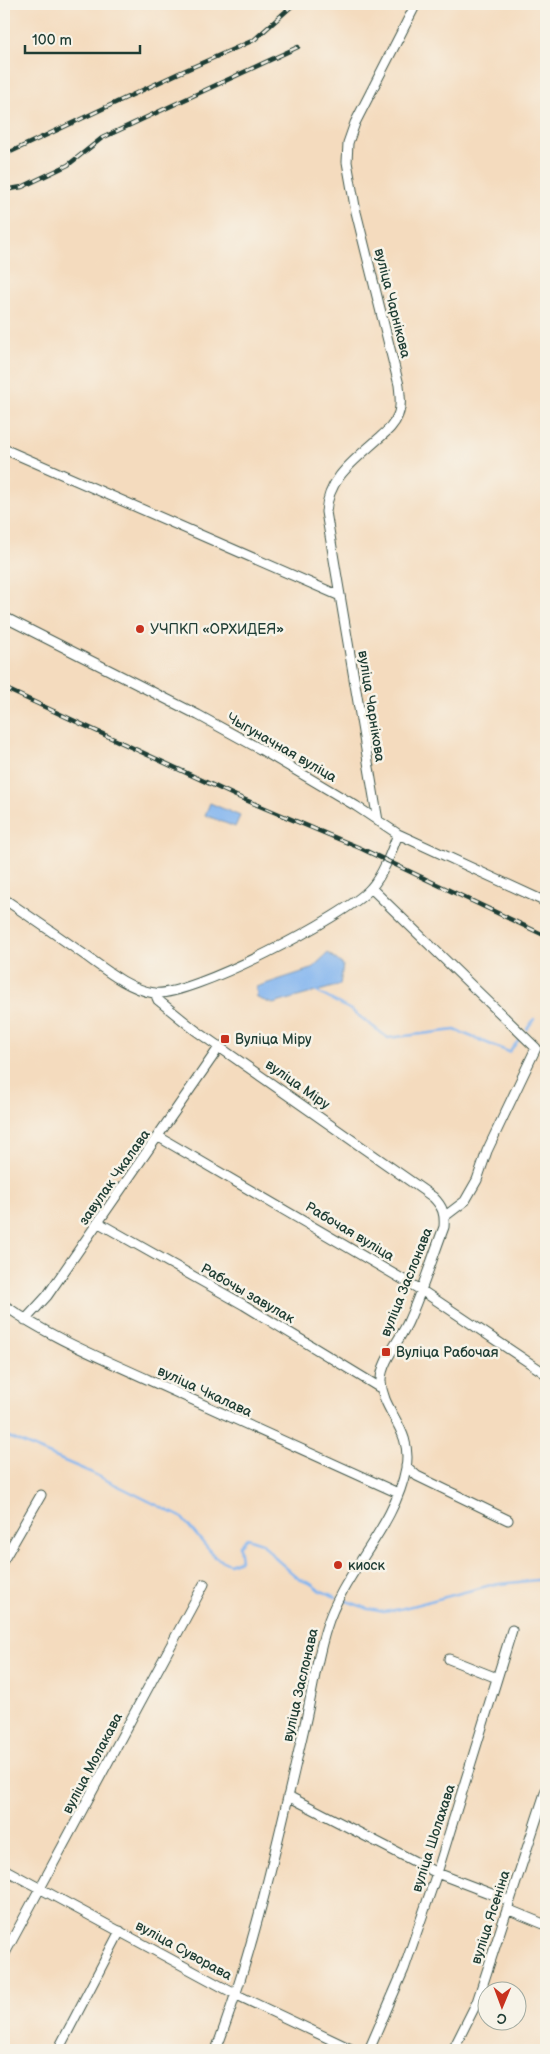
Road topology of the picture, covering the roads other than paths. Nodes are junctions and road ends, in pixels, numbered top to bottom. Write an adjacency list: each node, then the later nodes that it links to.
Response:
1 (416, 4): 3 (street, вуліца Чарнікова)
2 (4, 449): 3 (street)
3 (340, 596): 5 (street, вуліца Чарнікова)
4 (4, 617): 5 (street, Чыгуначная вуліца)
5 (378, 821): 6 (street, Чыгуначная вуліца)
6 (398, 834): 7 (street); 9 (street, Чыгуначная вуліца)
7 (371, 888): 10 (street); 13 (street, вуліца Заслонава)
8 (4, 899): 10 (street, вуліца Міру)
9 (546, 902)
10 (155, 994): 11 (street, вуліца Міру)
11 (220, 1046): 12 (street, завулак Чкалава); 13 (street, вуліца Міру)
12 (159, 1137): 14 (street, завулак Чкалава); 15 (street, Рабочая вуліца)
13 (444, 1217): 15 (street, вуліца Заслонава)
14 (99, 1223): 17 (street, завулак Чкалава); 19 (street, Рабочы завулак)
15 (421, 1290): 18 (street, Рабочая вуліца); 19 (street, вуліца Заслонава)
16 (4, 1306): 17 (street, вуліца Чкалава)
17 (25, 1320): 21 (street, вуліца Чкалава)
18 (546, 1374)
19 (382, 1389): 20 (street, вуліца Заслонава)
20 (406, 1466): 21 (street, вуліца Заслонава); 23 (street)
21 (398, 1493): 30 (street, вуліца Заслонава)
22 (41, 1495): 24 (street)
23 (508, 1520)
24 (4, 1559)
25 (204, 1584): 33 (street, вуліца Молакава)
26 (512, 1630): 28 (street, вуліца Шолахава)
27 (449, 1659): 28 (street)
28 (497, 1678): 32 (street, вуліца Шолахава)
29 (546, 1790): 34 (street, вуліца Ясеніна)
30 (288, 1796): 32 (street); 38 (street, вуліца Заслонава)
31 (4, 1869): 33 (street, вуліца Суворава)
32 (437, 1873): 34 (street); 42 (street, вуліца Шолахава)
33 (41, 1888): 36 (street, вуліца Суворава); 37 (street, вуліца Молакава)
34 (509, 1905): 35 (street); 43 (street, вуліца Ясеніна)
35 (546, 1925)
36 (120, 1931): 38 (street, вуліца Суворава); 39 (street)
37 (4, 1955)
38 (237, 1995): 40 (street, вуліца Заслонава); 41 (street, вуліца Суворава)
39 (58, 2050)
40 (216, 2050)
41 (353, 2050)
42 (369, 2050)
43 (453, 2050)

